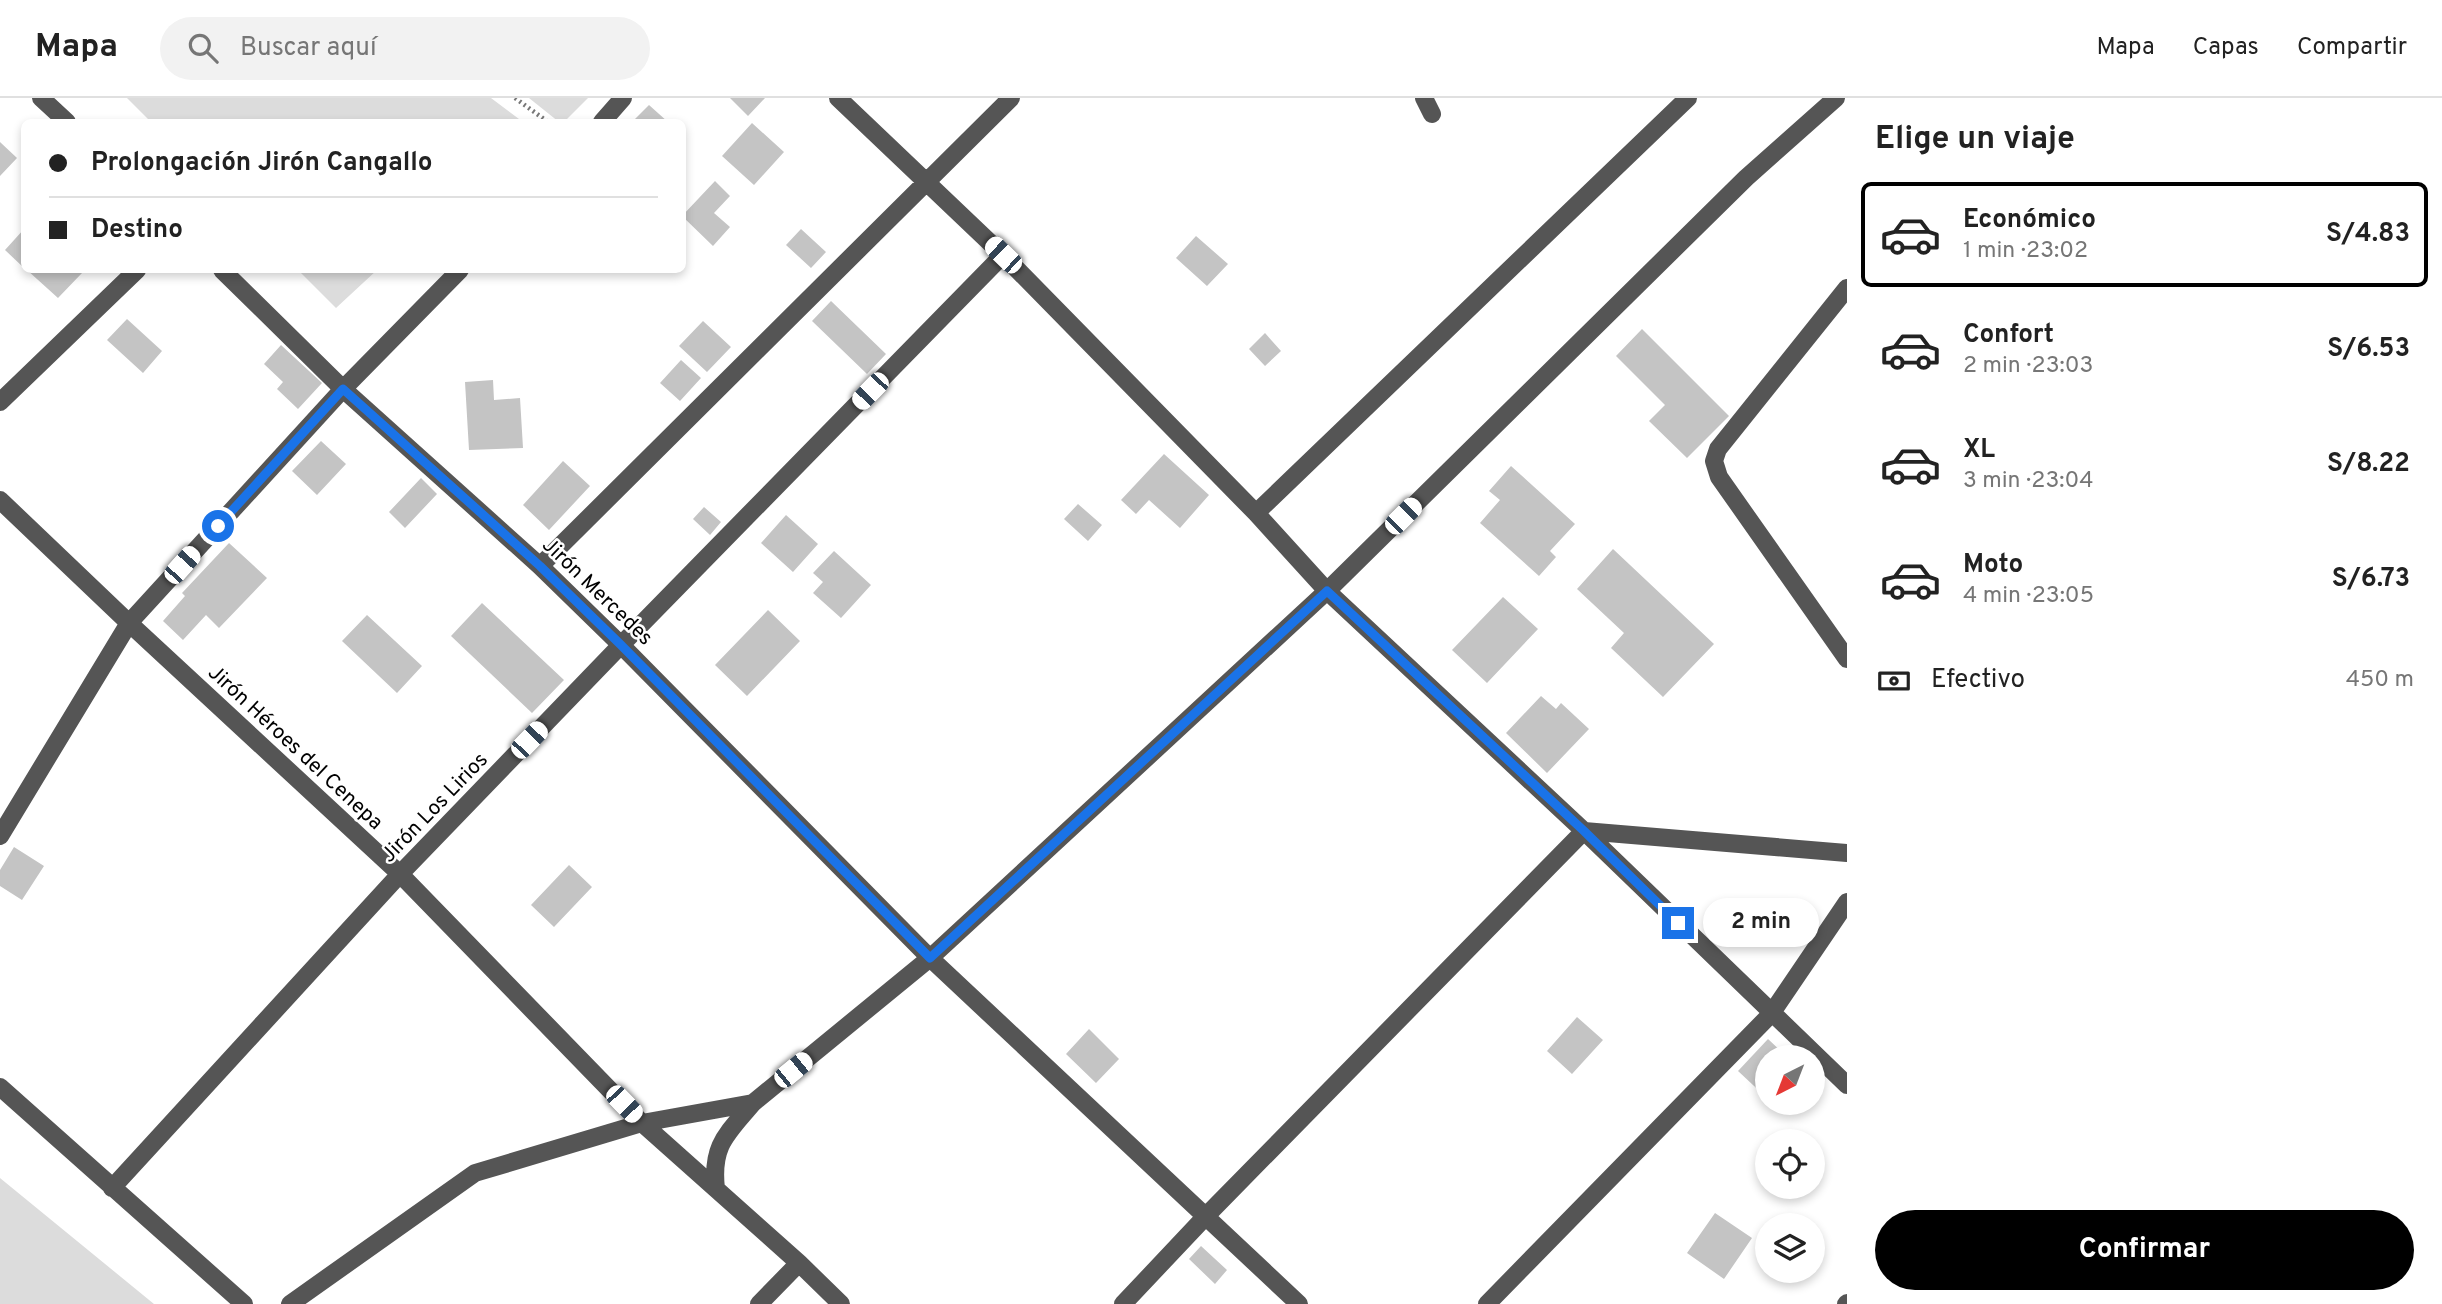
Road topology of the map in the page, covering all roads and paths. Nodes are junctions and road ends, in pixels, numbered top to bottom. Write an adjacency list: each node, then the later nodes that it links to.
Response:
1 (41, 98): 8 (street)
2 (515, 98): 9 (path)
3 (623, 98): 10 (street)
4 (838, 98): 11 (street)
5 (1012, 98): 11 (street)
6 (1688, 98): 20 (street)
7 (1836, 98): 22 (street)
8 (64, 119)
9 (544, 119)
10 (605, 119)
11 (927, 182): 12 (street); 21 (street)
12 (1003, 255): 20 (street); 24 (street, Jirón Los Lirios)
13 (134, 273): 18 (street)
14 (225, 273): 17 (street, Jirón Mercedes)
15 (457, 273): 17 (street)
16 (1847, 288): 25 (street)
17 (343, 389): 21 (street, Jirón Mercedes); 23 (street)
18 (0, 402)
19 (0, 500): 23 (street, Jirón Héroes del Cenepa)
20 (1256, 513): 22 (street)
21 (540, 566): 24 (street, Jirón Mercedes)
22 (1327, 591): 26 (street); 31 (street)
23 (129, 623): 27 (street); 29 (street, Jirón Héroes del Cenepa)
24 (621, 645): 29 (street, Jirón Los Lirios); 31 (street, Jirón Mercedes)
25 (1847, 659)
26 (1584, 831): 28 (street); 32 (street); 39 (street)
27 (0, 836)
28 (1847, 853)
29 (400, 874): 36 (street, Jirón Héroes del Cenepa); 37 (street, Jirón Los Lirios)
30 (1847, 902): 32 (street)
31 (930, 958): 35 (street); 39 (street, Jirón Mercedes)
32 (1771, 1014): 33 (street); 47 (street)
33 (1847, 1085)
34 (0, 1087): 37 (street)
35 (753, 1102): 36 (street); 38 (street)
36 (642, 1123): 38 (street, Jirón Héroes del Cenepa); 42 (street)
37 (112, 1188): 41 (street)
38 (716, 1189): 40 (street, Jirón Héroes del Cenepa)
39 (1206, 1216): 45 (street); 46 (street, Jirón Mercedes)
40 (799, 1263): 43 (street); 44 (street, Jirón Héroes del Cenepa)
41 (244, 1304)
42 (290, 1304)
43 (760, 1304)
44 (841, 1304)
45 (1123, 1304)
46 (1299, 1304)
47 (1487, 1304)

